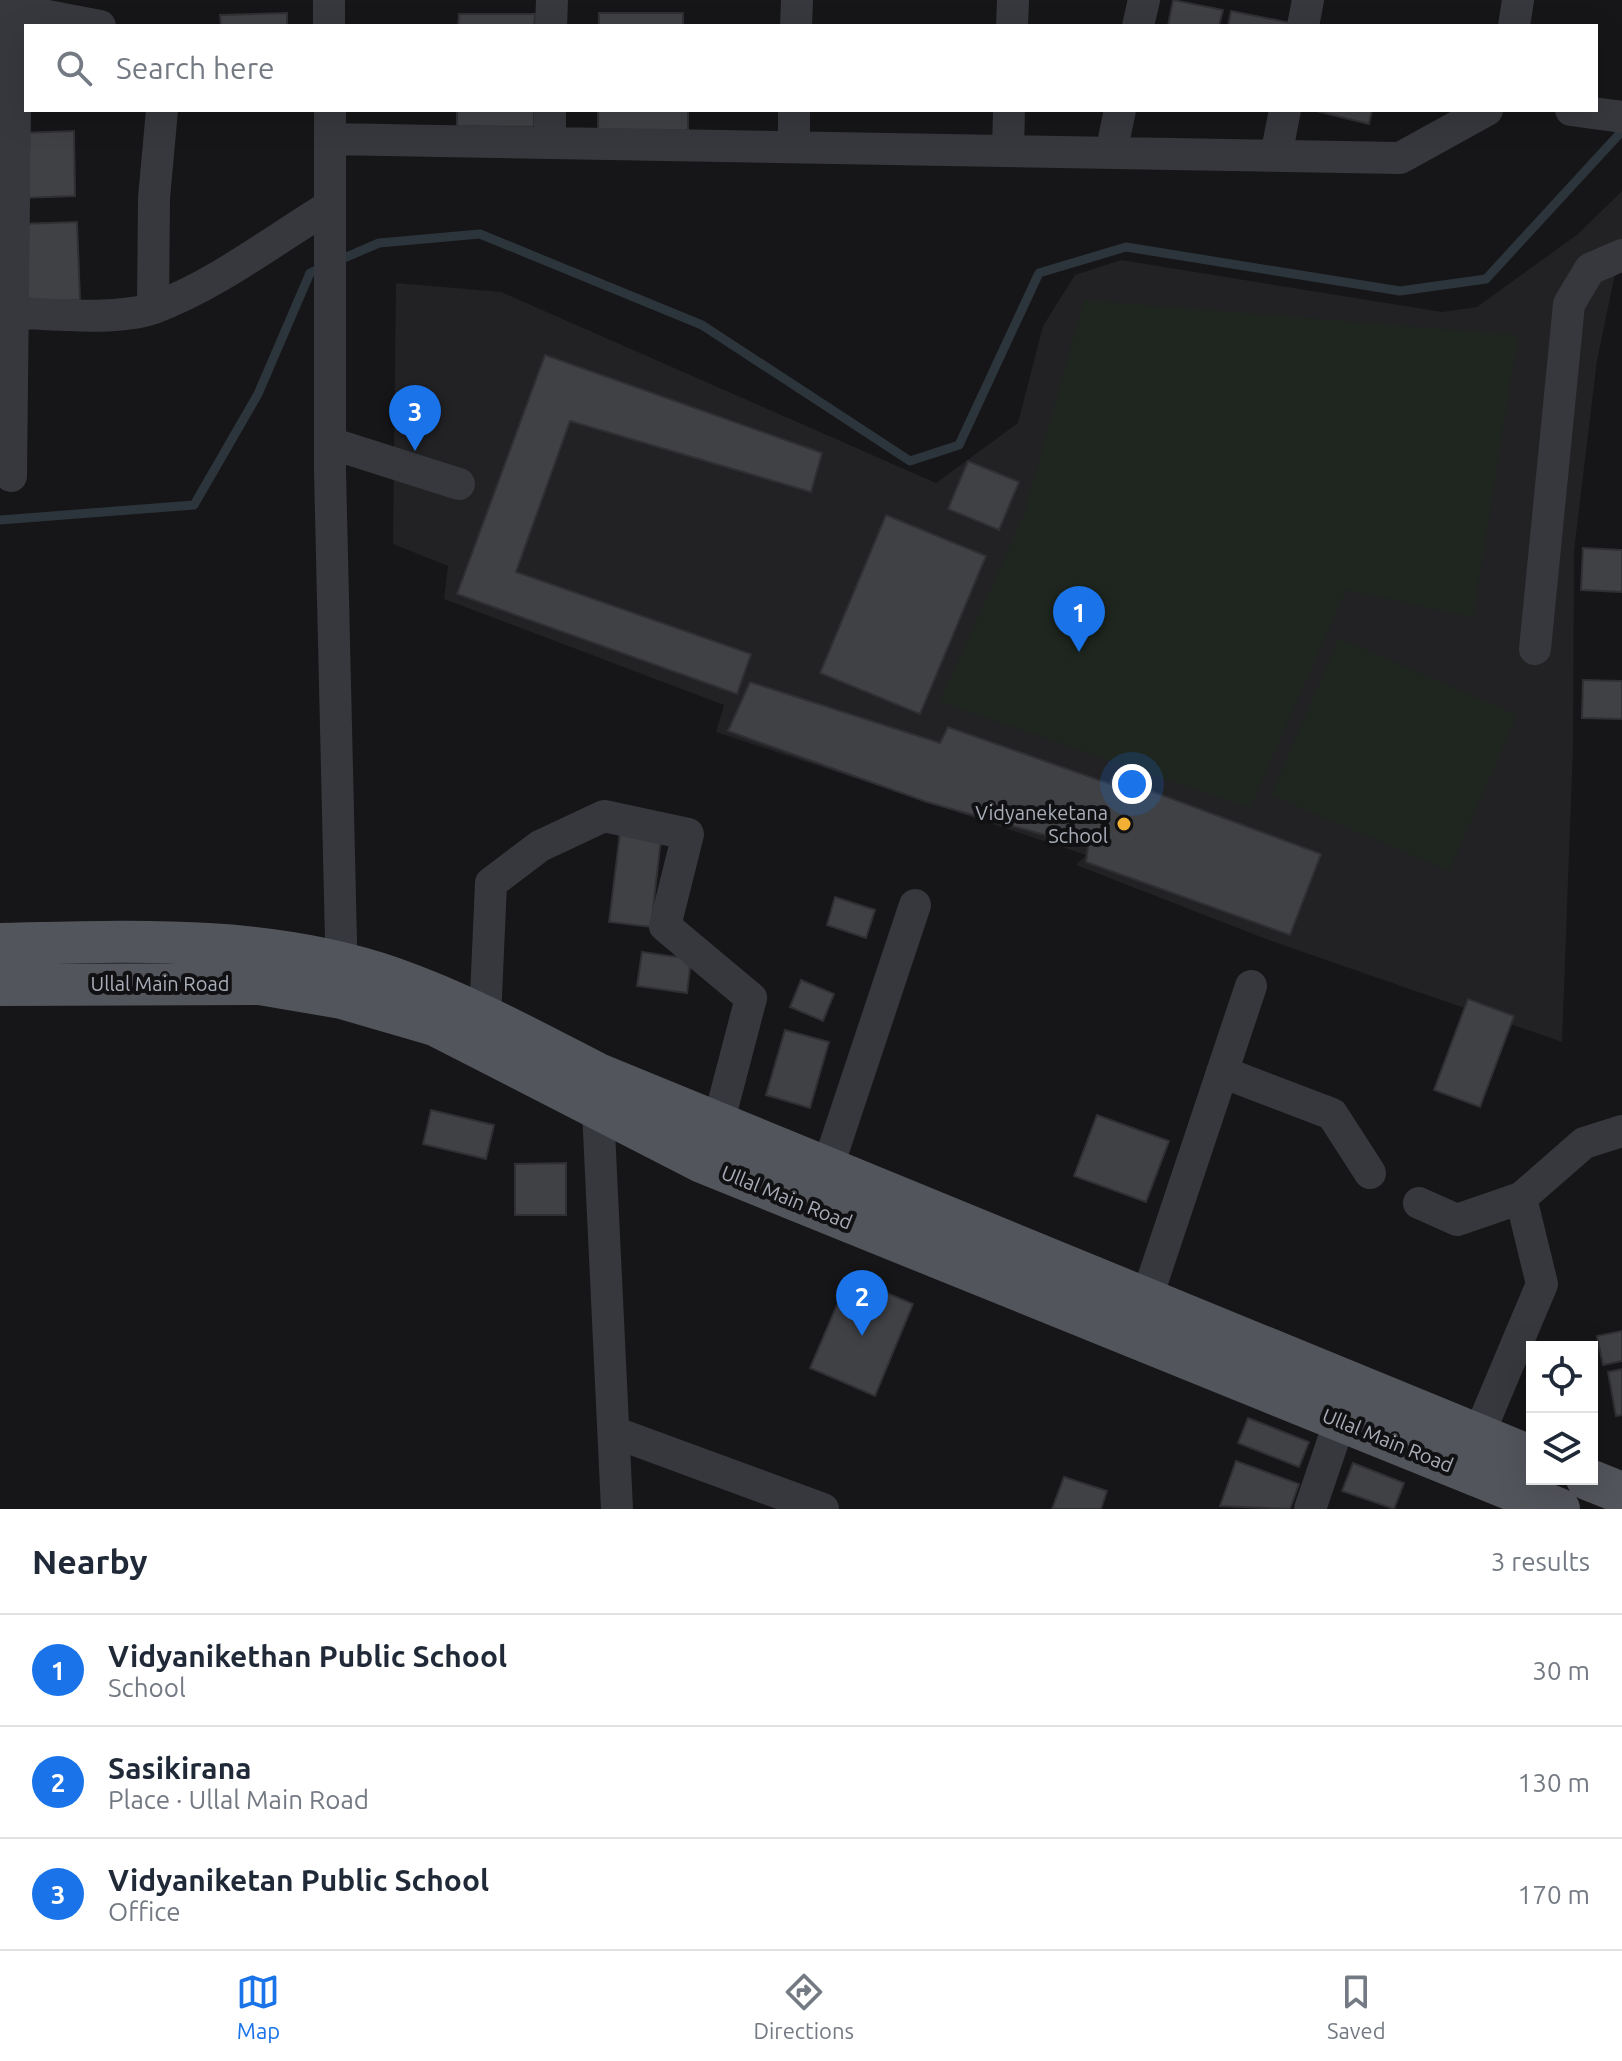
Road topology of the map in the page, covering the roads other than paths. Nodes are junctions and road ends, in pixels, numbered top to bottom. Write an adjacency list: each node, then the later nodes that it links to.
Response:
1 (329, 0): 10 (street)
2 (552, 0): 11 (street)
3 (797, 0): 12 (street)
4 (1013, 0): 13 (street)
5 (1144, 0): 14 (street)
6 (1308, 0): 15 (street)
7 (1518, 0): 16 (street)
8 (8, 14): 9 (street); 35 (street)
9 (90, 24)
10 (329, 24)
11 (551, 24)
12 (796, 24)
13 (1012, 24)
14 (1138, 24)
15 (1303, 24)
16 (1514, 24)
17 (162, 112): 34 (street)
18 (550, 112): 27 (street)
19 (794, 112): 28 (street)
20 (1009, 112): 29 (street)
21 (1120, 112): 30 (street)
22 (1285, 112): 31 (street)
23 (1483, 112): 31 (street)
24 (1586, 112): 25 (street)
25 (1622, 117)
26 (330, 125): 27 (street); 32 (street)
27 (550, 143): 28 (street)
28 (794, 147): 29 (street)
29 (1008, 151): 30 (street)
30 (1111, 153): 31 (street)
31 (1276, 156)
32 (330, 206): 34 (street); 36 (street)
33 (1622, 255): 39 (street)
34 (153, 308): 35 (street)
35 (5, 312): 37 (street)
36 (330, 443): 38 (street); 42 (street)
37 (11, 476)
38 (459, 484)
39 (1535, 649)
40 (915, 905): 50 (street)
41 (0, 944): 42 (main road, Ullal Main Road)
42 (342, 981): 43 (main road, Ullal Main Road); 45 (main road, Ullal Main Road); 47 (main road, Ullal Main Road)
43 (0, 985)
44 (1251, 986): 46 (street)
45 (485, 1019): 47 (main road, Ullal Main Road); 48 (street)
46 (1222, 1072): 51 (street); 54 (street)
47 (597, 1092): 48 (main road, Ullal Main Road); 55 (main road, Ullal Main Road); 56 (street)
48 (718, 1124): 50 (main road, Ullal Main Road)
49 (1622, 1131): 52 (street)
50 (827, 1169): 54 (main road, Ullal Main Road)
51 (1370, 1173)
52 (1521, 1198): 53 (street); 57 (street)
53 (1419, 1203)
54 (1146, 1300): 55 (main road, Ullal Main Road)
55 (1346, 1404): 57 (main road, Ullal Main Road); 59 (main road, Ullal Main Road); 63 (street)
56 (616, 1433): 61 (street); 62 (street)
57 (1478, 1436): 59 (main road, Ullal Main Road)
58 (1598, 1483): 60 (main road)
59 (1510, 1484): 64 (main road, Ullal Main Road)
60 (1622, 1493)
61 (617, 1509)
62 (823, 1509)
63 (1310, 1509)
64 (1559, 1509)

